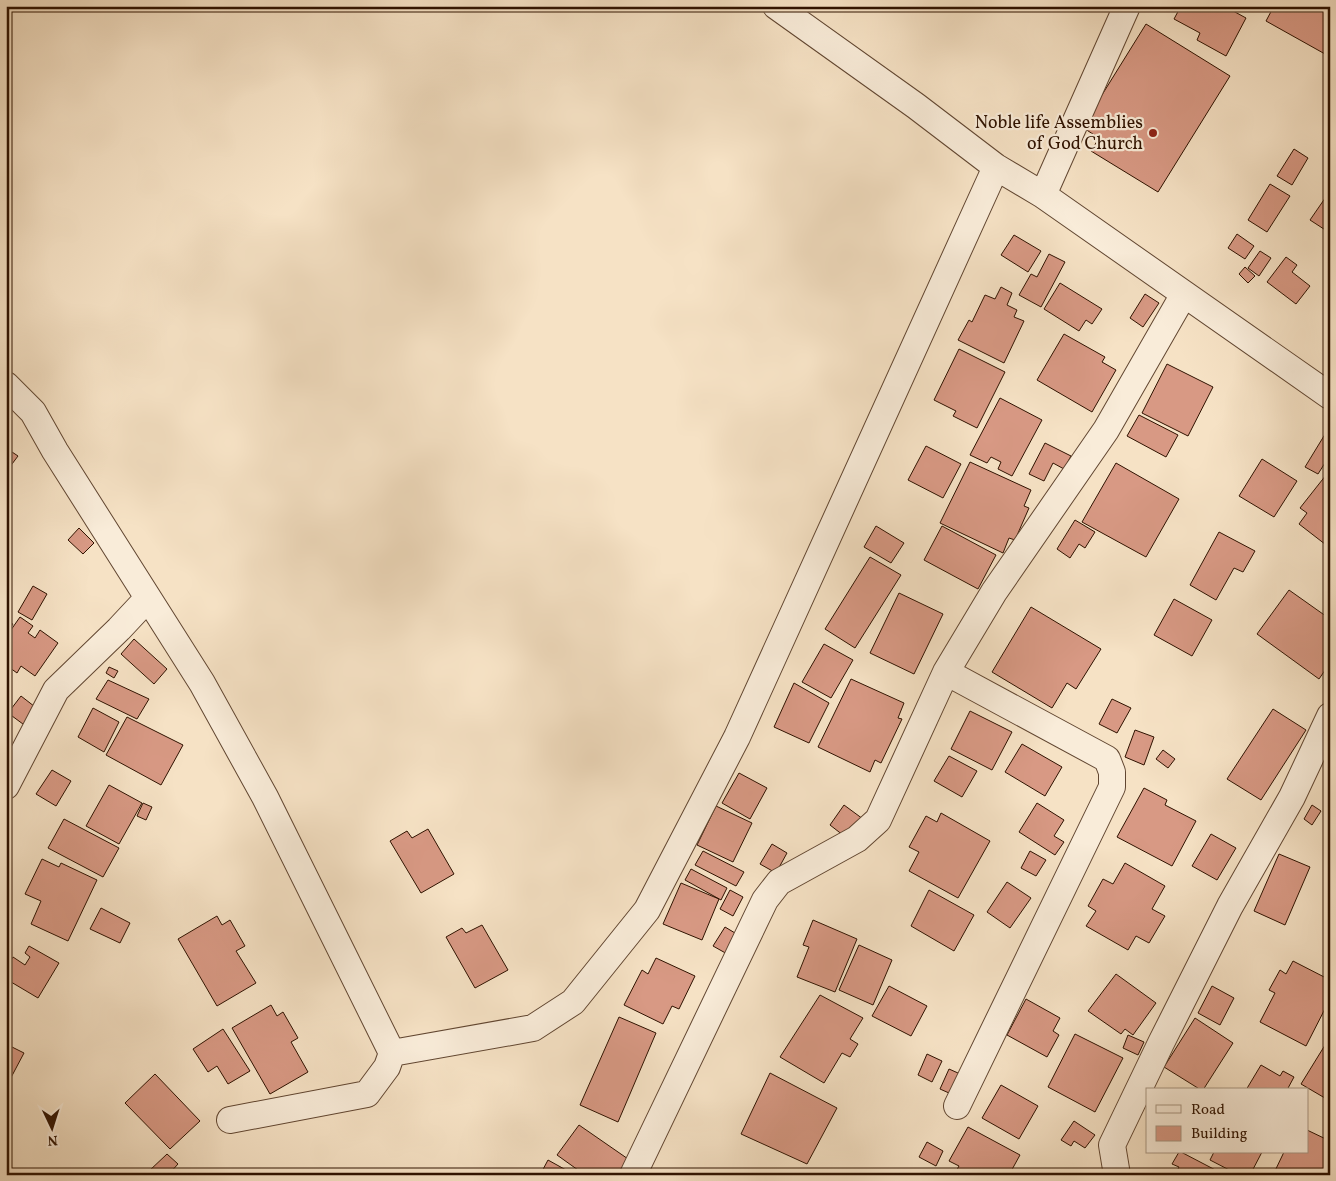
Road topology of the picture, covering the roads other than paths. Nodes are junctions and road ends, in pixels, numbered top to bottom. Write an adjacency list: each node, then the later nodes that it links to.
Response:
1 (776, 6): 3 (street)
2 (1127, 6): 4 (street)
3 (996, 166): 4 (street); 12 (street)
4 (1043, 195): 5 (street)
5 (1184, 294): 7 (street); 9 (street)
6 (6, 385): 8 (street)
7 (1330, 396)
8 (148, 598): 11 (street); 12 (street)
9 (946, 672): 13 (street); 15 (street)
10 (1330, 716): 16 (street)
11 (6, 786)
12 (392, 1053): 14 (street)
13 (957, 1106)
14 (230, 1120)
15 (633, 1175)
16 (1117, 1175)

